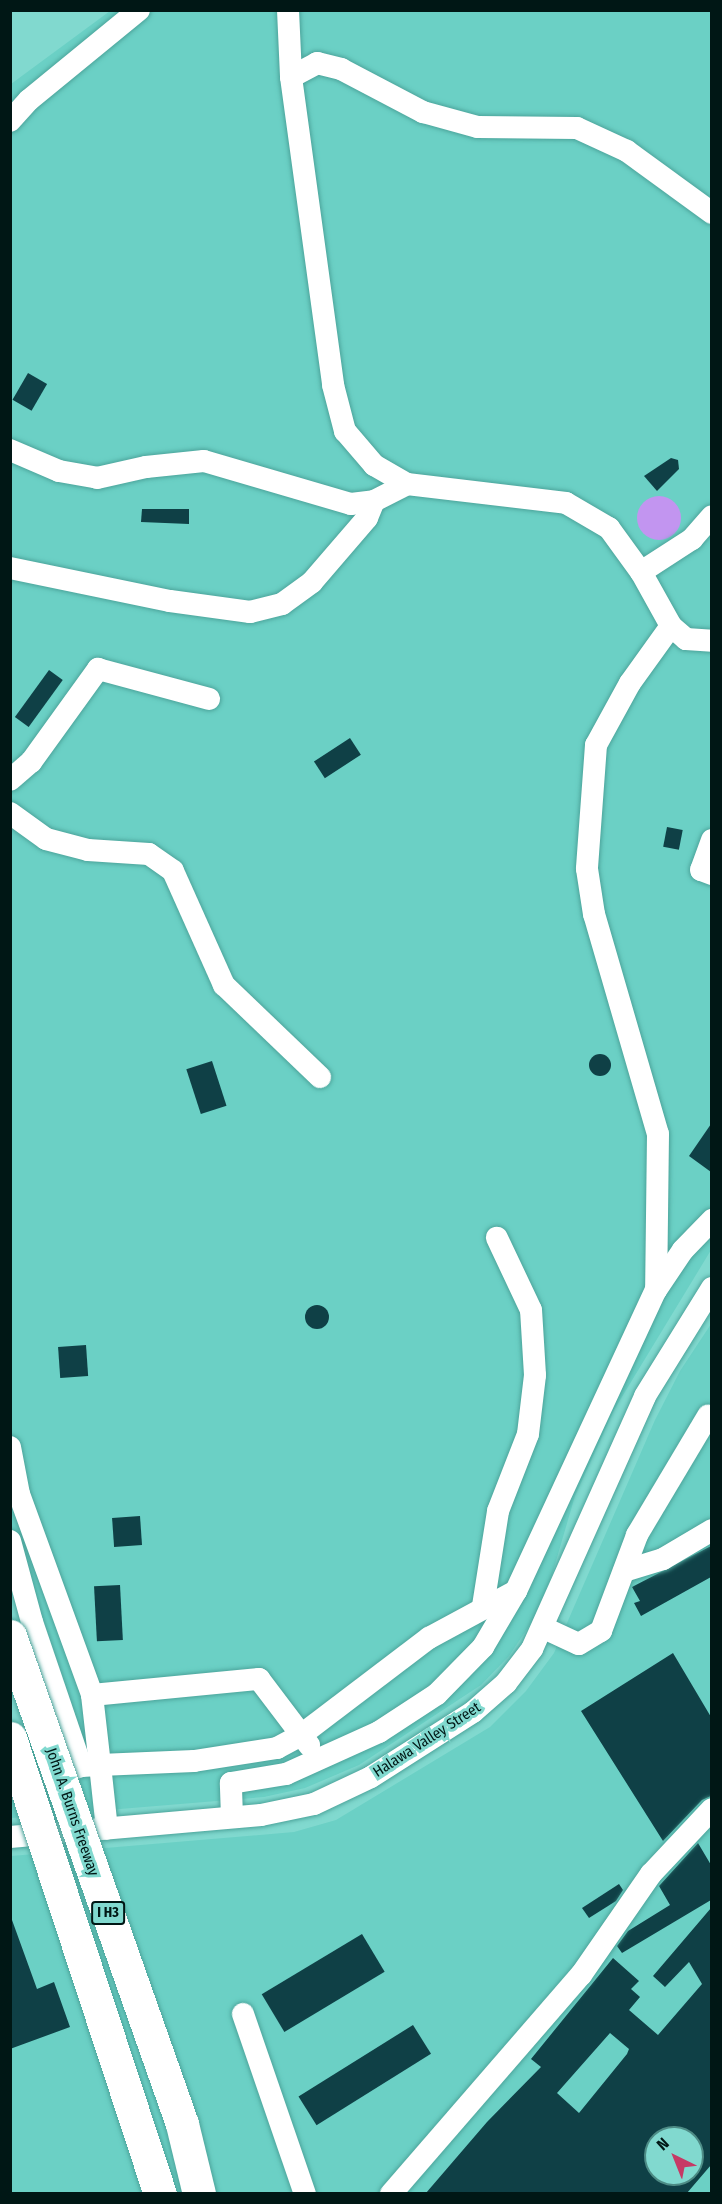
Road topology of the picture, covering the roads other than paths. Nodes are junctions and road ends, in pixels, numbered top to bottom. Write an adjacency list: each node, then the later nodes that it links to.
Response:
1 (139, 10): 4 (street)
2 (288, 10): 3 (street)
3 (291, 77): 5 (street); 7 (street)
4 (10, 121)
5 (711, 213)
6 (10, 450): 8 (street)
7 (407, 484): 8 (street); 11 (street)
8 (374, 501): 10 (street)
9 (711, 516): 11 (street)
10 (10, 568)
11 (641, 572): 12 (street)
12 (671, 626): 13 (street); 23 (street)
13 (711, 641)
14 (209, 699): 15 (street)
15 (10, 780)
16 (10, 813): 19 (street)
17 (711, 840): 18 (street)
18 (711, 874)
19 (320, 1077)
20 (711, 1220): 23 (street)
21 (497, 1238): 30 (street)
22 (711, 1288): 31 (street, Halawa Valley Street)
23 (656, 1290): 29 (street)
24 (708, 1416): 28 (street)
25 (10, 1447): 33 (street)
26 (711, 1530): 28 (street)
27 (10, 1541): 37 (street)
28 (624, 1571): 31 (street)
29 (516, 1591): 30 (street); 36 (street)
30 (483, 1606): 34 (street)
31 (544, 1628): 40 (street, Halawa Valley Street)
32 (10, 1635): 45 (highway, John A. Burns Freeway / I H3, bridge)
33 (92, 1695): 34 (street); 37 (street)
34 (301, 1735): 36 (street); 37 (street)
35 (10, 1738): 44 (highway, I H3, bridge)
36 (320, 1761): 40 (street)
37 (91, 1766): 38 (street); 41 (street)
38 (10, 1789)
39 (711, 1809): 47 (street)
40 (232, 1817): 41 (street, Halawa Valley Street)
41 (107, 1829): 42 (street, Halawa Valley Street)
42 (10, 1837)
43 (243, 2014): 46 (street)
44 (160, 2193)
45 (199, 2193)
46 (305, 2193)
47 (391, 2193)

